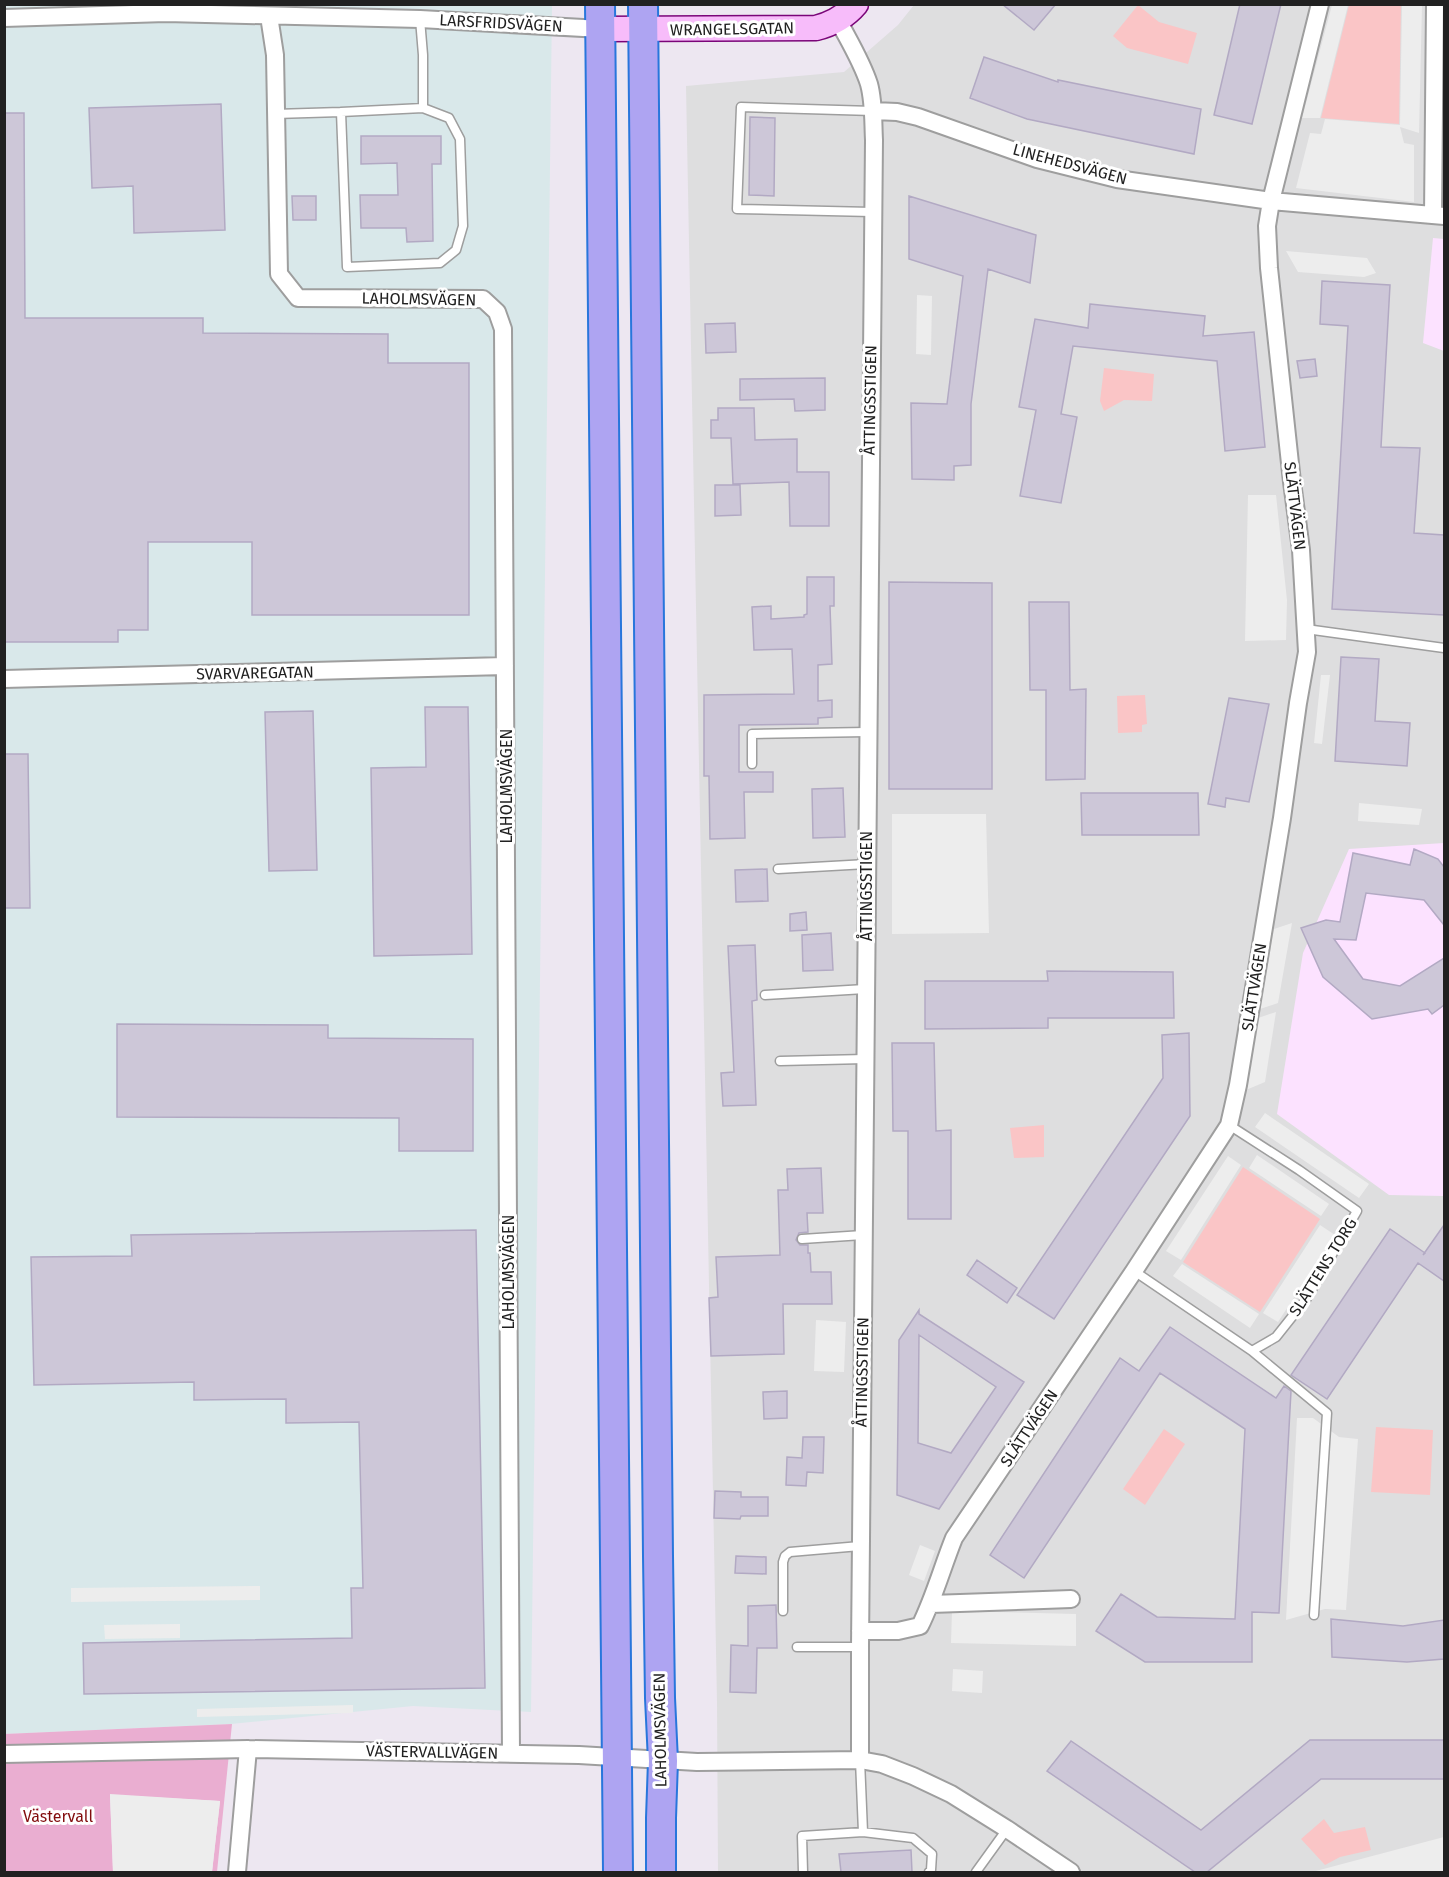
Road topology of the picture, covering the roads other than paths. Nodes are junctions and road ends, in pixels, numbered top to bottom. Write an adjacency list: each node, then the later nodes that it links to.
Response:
1 (1320, 4): 13 (street)
2 (1436, 4): 15 (street, LINEHEDSVÄGEN)
3 (847, 12): 6 (main road, WRANGELSGATAN); 10 (street, ÅTTINGSSTIGEN)
4 (269, 16): 7 (street, LARSFRIDSVÄGEN); 8 (street, LARSFRIDSVÄGEN); 12 (street, LAHOLMSVÄGEN)
5 (600, 17): 6 (main road, WRANGELSGATAN); 8 (street, LARSFRIDSVÄGEN); 43 (highway)
6 (643, 17): 45 (highway, LAHOLMSVÄGEN)
7 (4, 18)
8 (420, 19): 9 (lane)
9 (423, 108): 11 (lane); 11 (lane)
10 (873, 111): 13 (street, LINEHEDSVÄGEN); 14 (street, ÅTTINGSSTIGEN); 14 (lane)
11 (340, 112): 12 (lane)
12 (275, 114): 18 (street, LAHOLMSVÄGEN)
13 (1271, 201): 15 (street, LINEHEDSVÄGEN); 16 (street, SLÄTTVÄGEN)
14 (872, 212): 20 (street, ÅTTINGSSTIGEN)
15 (1439, 215)
16 (1306, 629): 17 (lane); 28 (street, SLÄTTVÄGEN)
17 (1444, 648)
18 (505, 666): 19 (street, SVARVAREGATAN); 42 (street, LAHOLMSVÄGEN)
19 (4, 679)
20 (867, 732): 21 (lane); 22 (street, ÅTTINGSSTIGEN)
21 (752, 764)
22 (867, 864): 23 (lane); 24 (street, ÅTTINGSSTIGEN)
23 (778, 869)
24 (865, 989): 25 (lane); 26 (street, ÅTTINGSSTIGEN)
25 (765, 996)
26 (865, 1059): 27 (lane); 29 (street, ÅTTINGSSTIGEN)
27 (780, 1061)
28 (1229, 1125): 31 (street, SLÄTTVÄGEN); 32 (lane, SLÄTTENS TORG)
29 (863, 1235): 30 (lane); 33 (street, ÅTTINGSSTIGEN)
30 (802, 1239)
31 (1134, 1271): 32 (lane); 35 (street, SLÄTTVÄGEN)
32 (1252, 1351): 37 (lane)
33 (860, 1546): 36 (lane); 38 (street, ÅTTINGSSTIGEN)
34 (1071, 1599): 35 (street)
35 (932, 1604): 38 (street, SLÄTTVÄGEN)
36 (783, 1611)
37 (1314, 1615)
38 (860, 1639): 39 (lane); 44 (street, ÅTTINGSSTIGEN)
39 (797, 1647)
40 (249, 1749): 41 (street, VÄSTERVALLVÄGEN); 42 (street, VÄSTERVALLVÄGEN); 49 (street)
41 (4, 1754)
42 (511, 1754): 43 (street, VÄSTERVALLVÄGEN)
43 (617, 1758): 45 (street, VÄSTERVALLVÄGEN); 50 (highway)
44 (860, 1760): 45 (street, VÄSTERVALLVÄGEN); 46 (street, VÄSTERVALLVÄGEN); 47 (lane)
45 (663, 1761): 51 (highway, LAHOLMSVÄGEN)
46 (1007, 1829): 48 (lane); 54 (street, VÄSTERVALLVÄGEN)
47 (863, 1832): 52 (lane); 53 (lane)
48 (981, 1871)
49 (237, 1872)
50 (618, 1872)
51 (661, 1872)
52 (803, 1872)
53 (929, 1872)
54 (1068, 1872)

